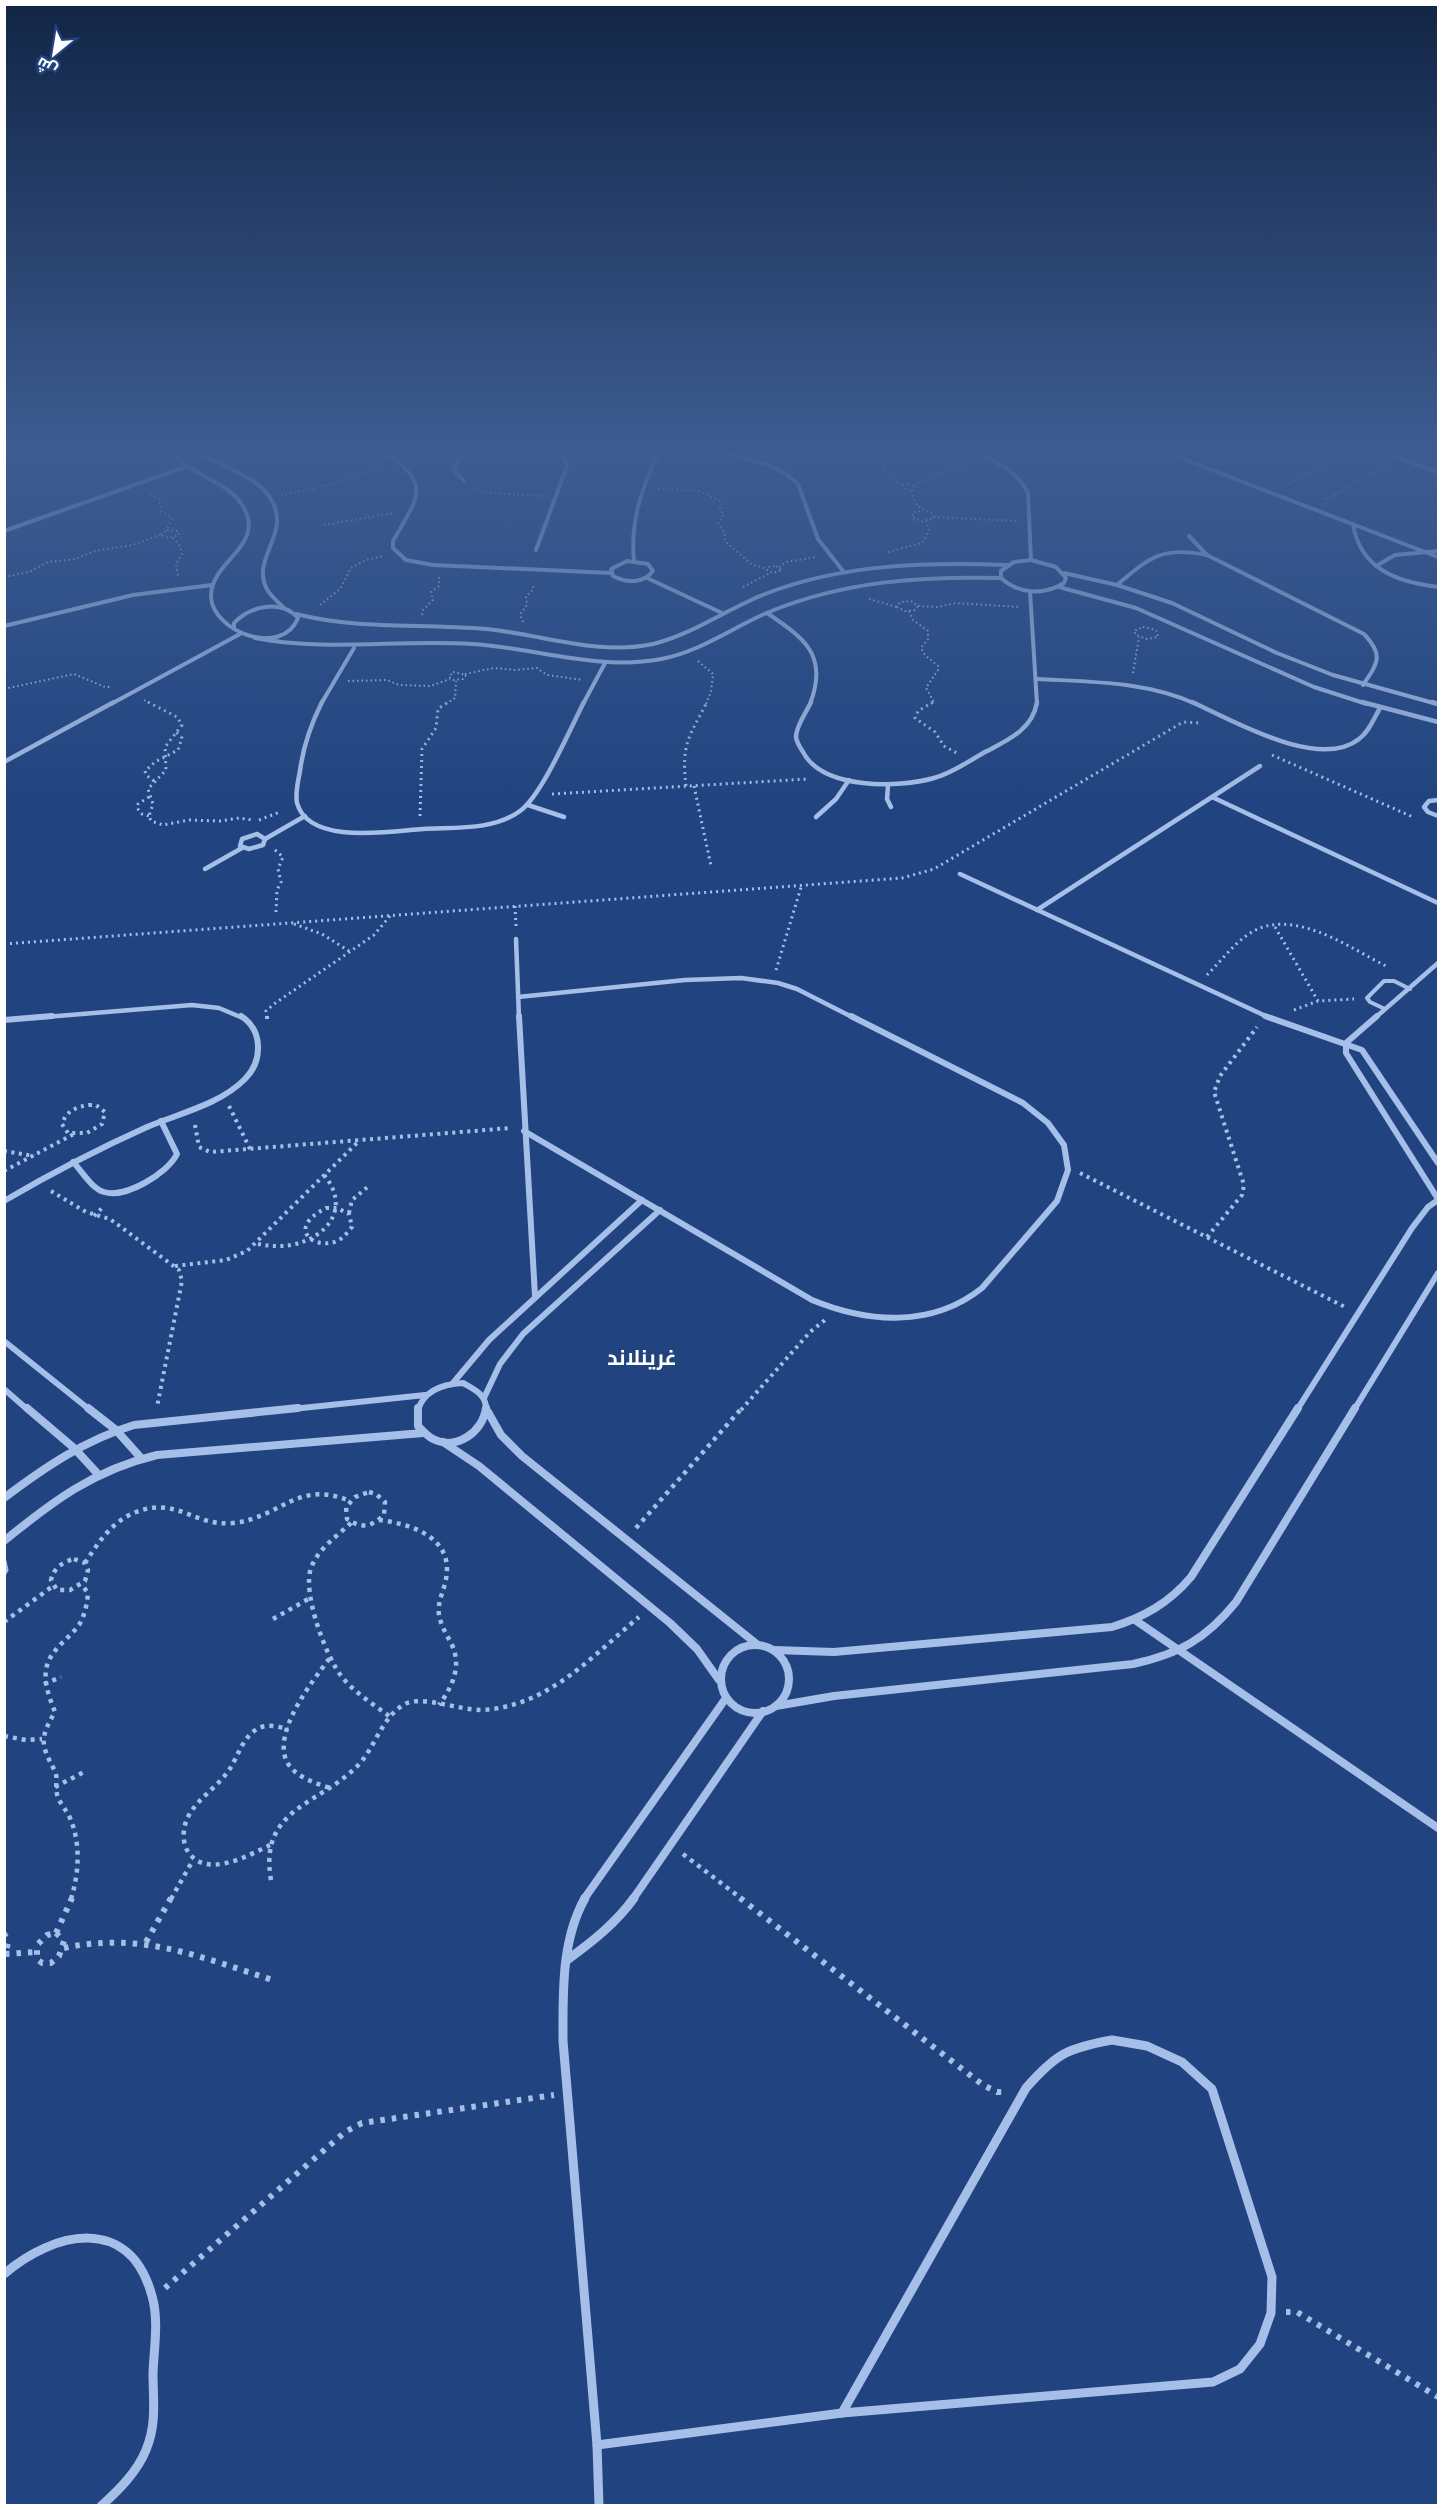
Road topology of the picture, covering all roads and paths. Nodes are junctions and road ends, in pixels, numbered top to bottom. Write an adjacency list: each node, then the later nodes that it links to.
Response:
1 (34, 569): 22 (path)
2 (176, 569): 27 (path)
3 (225, 569): 25 (street)
4 (262, 569): 32 (street)
5 (350, 569): 38 (path)
6 (443, 569): 40 (path)
7 (516, 569): 18 (street)
8 (613, 569): 20 (street)
9 (651, 569): 23 (street)
10 (768, 569): 11 (path)
11 (781, 569)
12 (862, 569): 19 (street)
13 (1003, 569): 24 (street)
14 (1059, 569): 21 (street)
15 (1136, 569): 26 (street)
16 (1235, 569): 55 (street)
17 (1382, 569): 28 (street)
18 (536, 570): 20 (street); 43 (path)
19 (843, 571): 35 (street)
20 (611, 573): 23 (street)
21 (1064, 573): 26 (street); 29 (street)
22 (4, 578)
23 (647, 578): 35 (street)
24 (1001, 578): 30 (street); 36 (street)
25 (212, 585): 27 (street); 41 (street)
26 (1118, 585): 55 (street)
27 (190, 586): 39 (street)
28 (1437, 586)
29 (1059, 587): 30 (street); 61 (street)
30 (1030, 591): 33 (street)
31 (918, 606): 33 (path); 34 (path); 34 (path)
32 (285, 608): 37 (street); 41 (street)
33 (1031, 608): 51 (street)
34 (909, 611): 67 (path)
35 (722, 613): 43 (street)
36 (767, 613): 47 (street); 70 (street)
37 (296, 614): 38 (street); 45 (street)
38 (316, 620): 40 (street)
39 (4, 626)
40 (422, 626): 43 (street)
41 (234, 627): 42 (street)
42 (240, 634): 45 (street); 59 (street)
43 (524, 634)
44 (1138, 637): 44 (path); 57 (path)
45 (255, 638): 46 (street)
46 (354, 648): 48 (street); 52 (street)
47 (686, 653): 48 (street); 74 (path)
48 (605, 663): 54 (street)
49 (465, 674): 50 (path); 53 (path); 54 (path)
50 (450, 679): 52 (path); 53 (path)
51 (1037, 679): 57 (street); 67 (street)
52 (333, 680): 80 (street)
53 (456, 681): 89 (path)
54 (596, 681): 76 (street)
55 (1363, 685): 60 (street)
56 (114, 686): 58 (path)
57 (1135, 686): 61 (street)
58 (4, 689)
59 (130, 694): 64 (path); 68 (street)
60 (1438, 704)
61 (1380, 708): 62 (street)
62 (1438, 722)
63 (1200, 723): 96 (path)
64 (176, 732): 66 (path); 66 (path)
65 (1270, 754): 88 (path)
66 (165, 758): 72 (path); 72 (path)
67 (971, 760): 73 (street)
68 (4, 762)
69 (1260, 766): 78 (street)
70 (836, 777): 71 (street); 75 (path)
71 (849, 780): 73 (street); 87 (street)
72 (154, 781): 77 (path)
73 (888, 785): 82 (street)
74 (686, 786): 75 (path); 76 (path)
75 (694, 786): 93 (path)
76 (535, 795): 81 (street)
77 (150, 797): 83 (path); 83 (path)
78 (1212, 797): 97 (street); 99 (street)
79 (1438, 800): 85 (street)
80 (297, 805): 83 (path); 84 (street)
81 (528, 805): 86 (street); 89 (street)
82 (891, 807)
83 (149, 816)
84 (305, 816): 89 (street); 90 (street)
85 (1438, 816)
86 (564, 817)
87 (816, 817)
88 (1418, 819)
89 (420, 829)
90 (265, 839): 91 (street); 92 (street)
91 (263, 845): 92 (street); 100 (path)
92 (242, 848): 94 (street)
93 (711, 866)
94 (206, 869)
95 (960, 874): 99 (street)
96 (802, 884): 98 (path); 108 (path)
97 (1438, 903)
98 (515, 906): 101 (path); 104 (path)
99 (1037, 910): 110 (street)
100 (276, 912)
101 (390, 916): 102 (path); 106 (path)
102 (289, 922): 105 (path); 106 (path)
103 (1275, 927): 109 (path); 110 (path); 114 (path)
104 (516, 939): 112 (street)
105 (4, 944)
106 (349, 951): 119 (path)
107 (1438, 963): 109 (street)
108 (761, 978): 112 (street); 134 (street)
109 (1418, 981): 111 (street)
110 (1197, 985): 116 (street)
111 (1410, 988): 113 (lane); 115 (street)
112 (518, 997): 126 (street)
113 (1368, 1000): 114 (path); 115 (lane)
114 (1318, 1001): 118 (path)
115 (1385, 1010): 120 (street)
116 (1265, 1016): 118 (street); 145 (path)
117 (4, 1020): 119 (street)
118 (1280, 1023): 120 (street)
119 (260, 1044): 121 (street)
120 (1346, 1044): 133 (street); 139 (street)
121 (224, 1096): 122 (path); 124 (street)
122 (230, 1108): 123 (path); 129 (path)
123 (221, 1112)
124 (161, 1121): 132 (street); 132 (street)
125 (199, 1121): 129 (path)
126 (524, 1129): 128 (path); 140 (street); 150 (street)
127 (74, 1134): 127 (path); 131 (path)
128 (360, 1140): 129 (path); 136 (path)
129 (250, 1149)
130 (4, 1151): 131 (path)
131 (35, 1156): 135 (path)
132 (73, 1162): 141 (street)
133 (1438, 1163)
134 (1069, 1167): 145 (path); 151 (street)
135 (4, 1171)
136 (324, 1175): 142 (path); 147 (path)
137 (370, 1185): 144 (path)
138 (49, 1190): 148 (path)
139 (1438, 1199): 152 (street)
140 (642, 1200): 143 (street); 150 (street)
141 (4, 1201)
142 (337, 1208): 144 (path); 146 (path); 146 (path)
143 (660, 1210): 151 (street); 157 (street)
144 (349, 1214): 146 (path)
145 (1207, 1237): 152 (path)
146 (308, 1239): 147 (path)
147 (257, 1244): 148 (path)
148 (174, 1266): 159 (path)
149 (1438, 1273): 184 (street)
150 (536, 1296): 154 (street)
151 (840, 1311): 171 (path)
152 (1358, 1314): 180 (street)
153 (4, 1341): 160 (street)
154 (453, 1383): 156 (street); 157 (street)
155 (4, 1389): 163 (street)
156 (425, 1395): 159 (street); 161 (street)
157 (484, 1398): 158 (street)
158 (488, 1412): 162 (street); 171 (street)
159 (154, 1423): 160 (street)
160 (116, 1430): 163 (street); 164 (street)
161 (423, 1433): 162 (street); 164 (street)
162 (443, 1442): 178 (street)
163 (74, 1448): 165 (street); 166 (street)
164 (141, 1458): 165 (street)
165 (98, 1473): 170 (street)
166 (4, 1498)
167 (350, 1501): 168 (path); 169 (path); 173 (path)
168 (380, 1520): 169 (path); 190 (path)
169 (351, 1523): 177 (path)
170 (4, 1540)
171 (626, 1540): 182 (street)
172 (4, 1561): 174 (lane)
173 (85, 1563): 175 (path); 176 (path)
174 (4, 1573)
175 (82, 1584): 176 (path); 188 (path)
176 (53, 1586): 181 (path)
177 (310, 1598): 179 (path); 185 (path)
178 (652, 1608): 187 (street); 190 (path)
179 (273, 1619)
180 (1135, 1620): 183 (street); 184 (street)
181 (4, 1622)
182 (758, 1645): 183 (street); 187 (street)
183 (774, 1650): 191 (street)
184 (1182, 1650): 191 (street); 200 (street)
185 (329, 1659): 193 (path); 194 (path)
186 (61, 1677): 188 (path)
187 (719, 1680): 189 (street)
188 (44, 1684): 196 (path)
189 (726, 1698): 192 (street); 211 (street)
190 (439, 1705): 193 (path)
191 (776, 1706): 192 (street)
192 (763, 1711): 202 (street)
193 (389, 1716): 199 (path)
194 (288, 1729): 199 (path); 203 (path)
195 (4, 1736): 196 (path)
196 (42, 1739): 198 (path)
197 (84, 1772): 198 (path)
198 (55, 1787): 206 (path)
199 (330, 1788): 201 (path)
200 (1438, 1828)
201 (270, 1844): 203 (path); 204 (path)
202 (670, 1844): 211 (street); 213 (path)
203 (193, 1860): 207 (path)
204 (271, 1880)
205 (4, 1933): 210 (path)
206 (56, 1933): 208 (path); 209 (path)
207 (146, 1942): 208 (path); 212 (path)
208 (64, 1948): 209 (path)
209 (35, 1952): 210 (path)
210 (5, 1955)
211 (567, 1960): 214 (street)
212 (276, 1981)
213 (1026, 2088): 217 (street); 219 (street)
214 (567, 2094): 216 (path); 220 (street)
215 (4, 2274): 216 (street)
216 (153, 2299): 221 (street)
217 (1271, 2313): 218 (path); 219 (street)
218 (1438, 2397)
219 (842, 2413): 220 (street)
220 (597, 2445): 222 (street)
221 (101, 2505)
222 (599, 2505)

